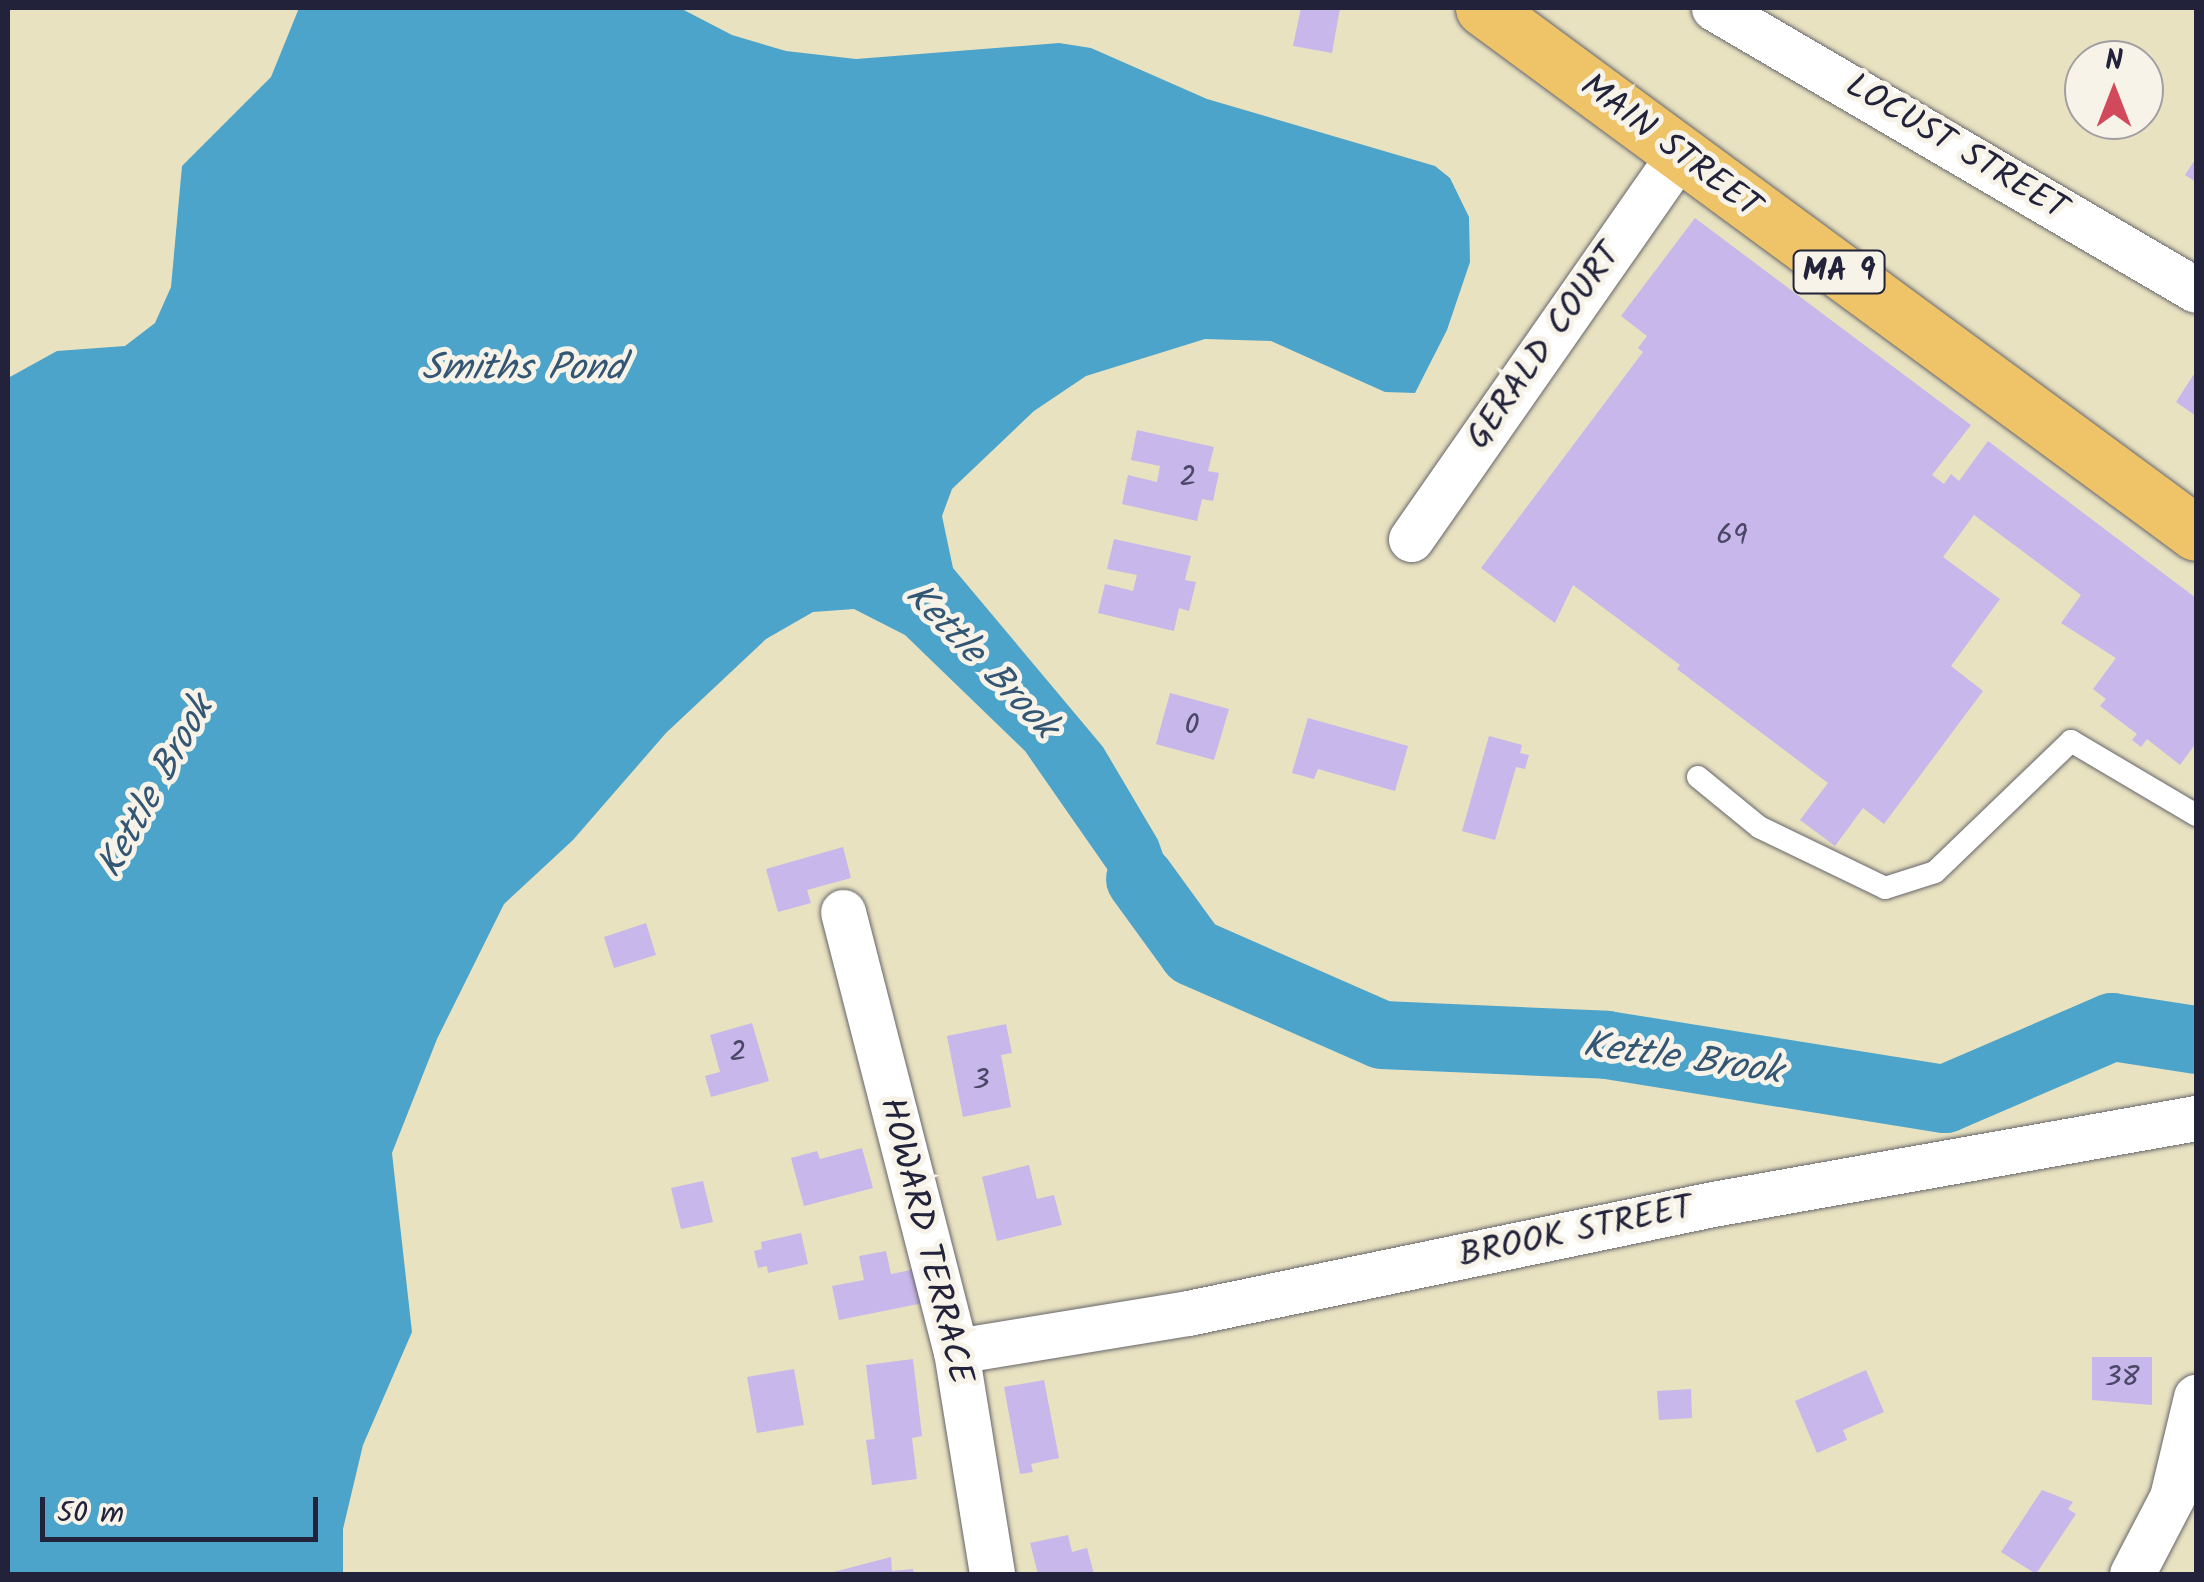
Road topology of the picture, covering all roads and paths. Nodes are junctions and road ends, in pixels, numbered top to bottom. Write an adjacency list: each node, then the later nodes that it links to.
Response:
1 (1483, 8): 3 (highway, MAIN STREET / MA 9)
2 (1714, 8): 4 (street, LOCUST STREET)
3 (1679, 155): 5 (highway, MAIN STREET / MA 9); 6 (street, GERALD COURT)
4 (2196, 290)
5 (2196, 533)
6 (1411, 539)
7 (1698, 777): 8 (lane)
8 (2196, 815)
9 (843, 912): 11 (street, HOWARD TERRACE)
10 (2196, 1118): 11 (street, BROOK STREET)
11 (956, 1351): 13 (street, HOWARD TERRACE)
12 (2196, 1397): 14 (street)
13 (992, 1574)
14 (2132, 1574)

